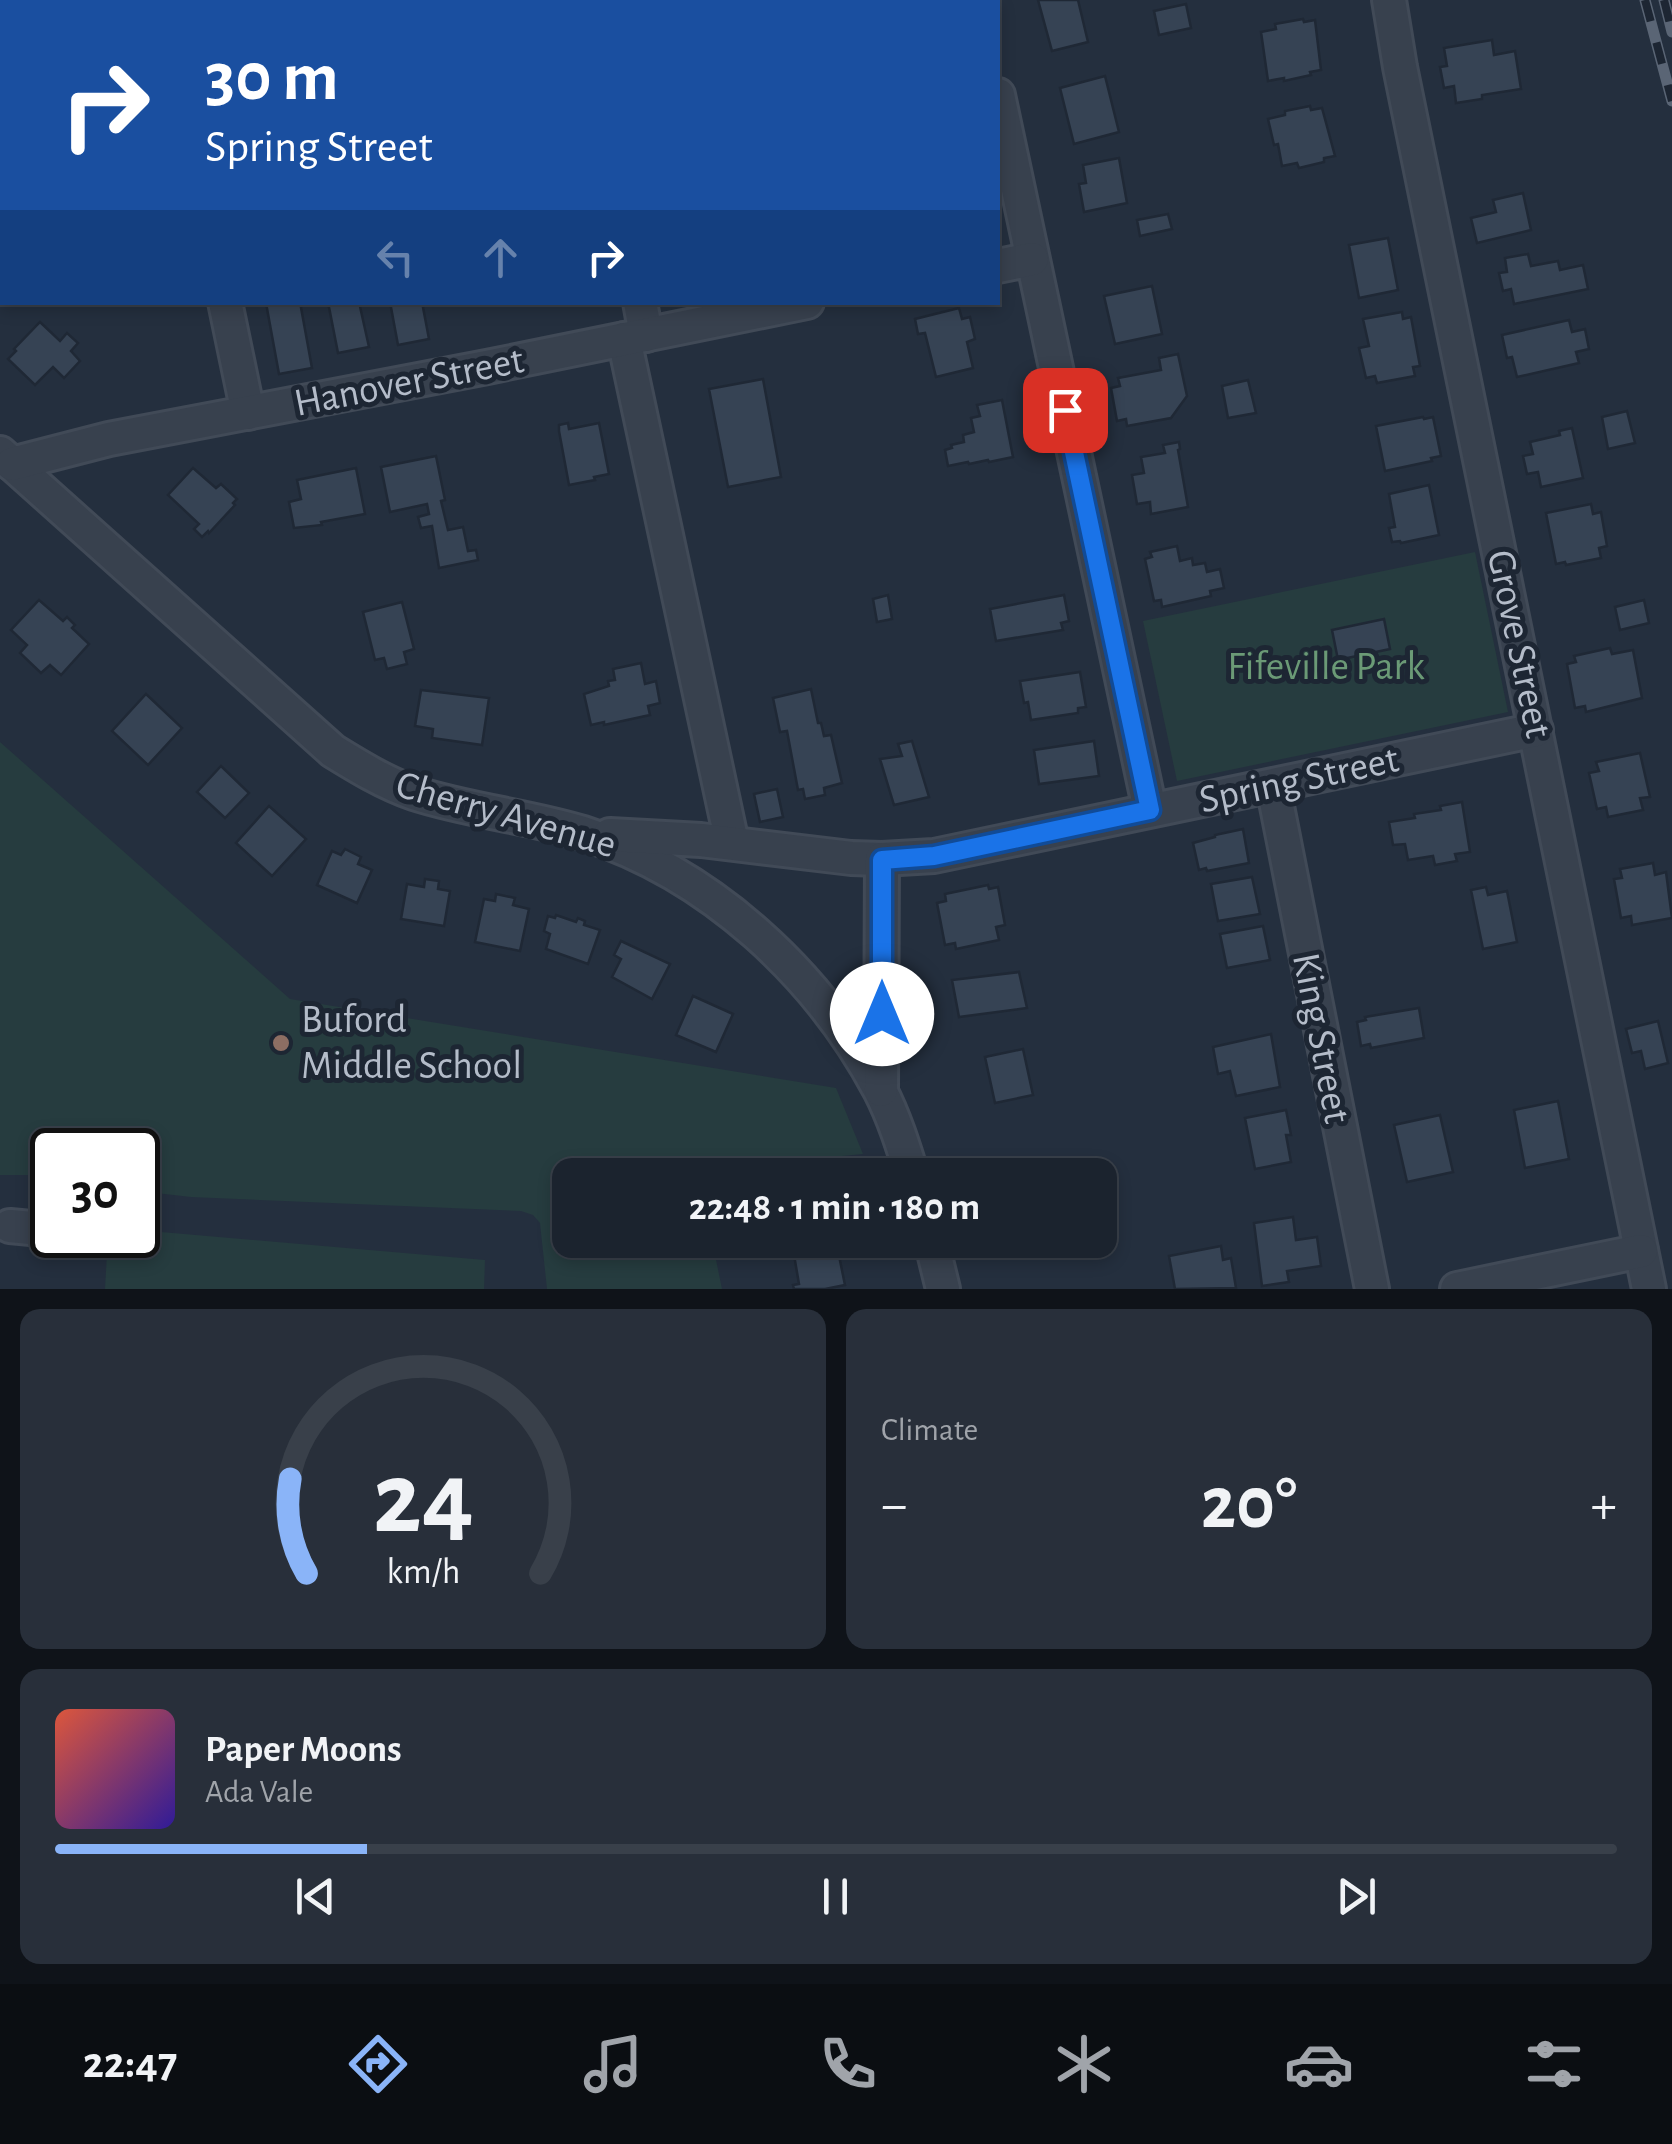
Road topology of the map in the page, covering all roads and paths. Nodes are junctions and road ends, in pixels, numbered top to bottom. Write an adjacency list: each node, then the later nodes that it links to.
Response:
1 (1389, 0): 10 (street, Grove Street)
2 (1000, 105): 3 (street)
3 (1032, 260): 4 (street); 12 (street)
4 (1000, 266)
5 (227, 305): 8 (street)
6 (785, 305): 7 (street, Hanover Street)
7 (636, 325): 8 (street, Hanover Street); 14 (street)
8 (248, 412): 9 (street, Hanover Street)
9 (6, 458): 13 (street, Cherry Avenue)
10 (1536, 730): 11 (street, Spring Street); 20 (street, Grove Street)
11 (1273, 786): 12 (street, Spring Street); 23 (street, King Street)
12 (1150, 810): 15 (street, Spring Street)
13 (586, 834): 14 (street, Spring Street); 16 (street, Cherry Avenue)
14 (732, 844): 15 (street, Spring Street)
15 (882, 860): 16 (street)
16 (881, 1092): 17 (street, Cherry Avenue)
17 (907, 1158)
18 (10, 1226): 19 (street)
19 (30, 1228)
20 (1641, 1251): 24 (street); 25 (street, Grove Street)
21 (935, 1258): 22 (street)
22 (943, 1289)
23 (1372, 1289)
24 (1457, 1289)
25 (1648, 1289)

